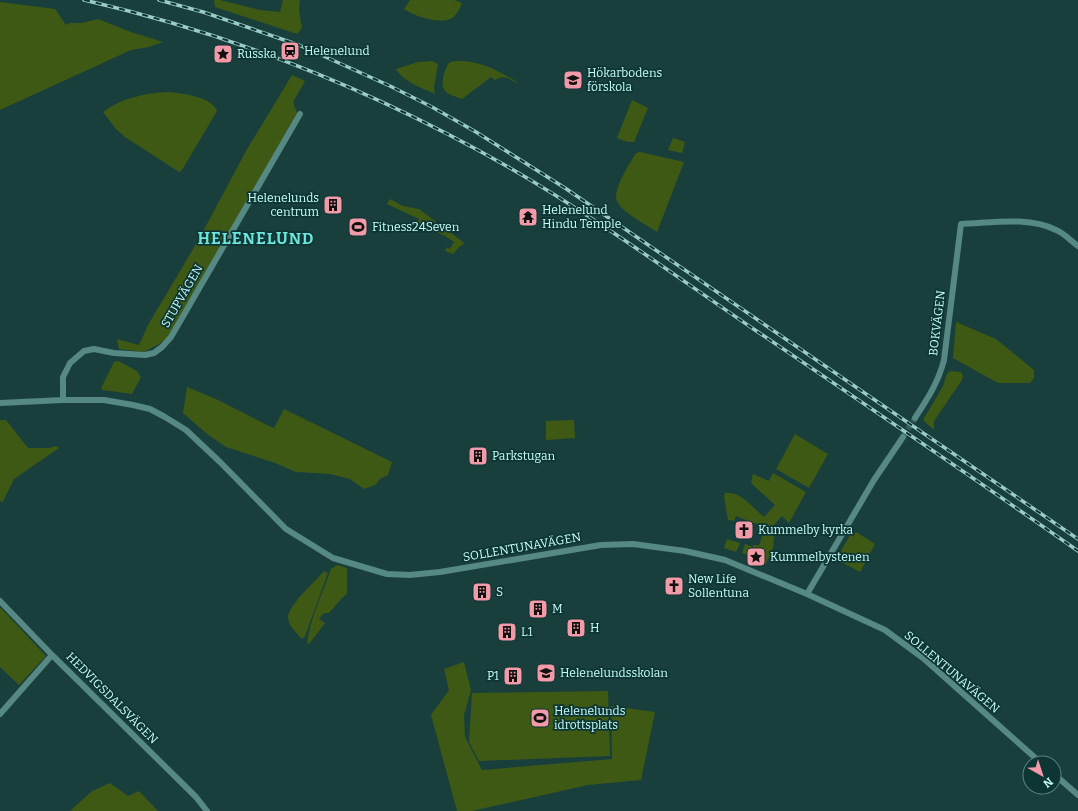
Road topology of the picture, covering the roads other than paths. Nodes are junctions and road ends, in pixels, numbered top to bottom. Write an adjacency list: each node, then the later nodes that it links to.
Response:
1 (300, 114): 3 (street, STUPVÄGEN)
2 (1078, 246): 5 (street, BOKVÄGEN)
3 (63, 400): 4 (street, SOLLENTUNAVÄGEN); 7 (street, SOLLENTUNAVÄGEN)
4 (0, 403)
5 (915, 418)
6 (903, 437): 7 (street)
7 (806, 594): 11 (street, SOLLENTUNAVÄGEN)
8 (0, 601): 9 (street, HEDVIGSDALSVÄGEN)
9 (52, 655): 10 (street); 14 (street, HEDVIGSDALSVÄGEN)
10 (0, 714)
11 (1032, 755)
12 (1062, 781): 13 (street)
13 (1078, 795)
14 (207, 811)

